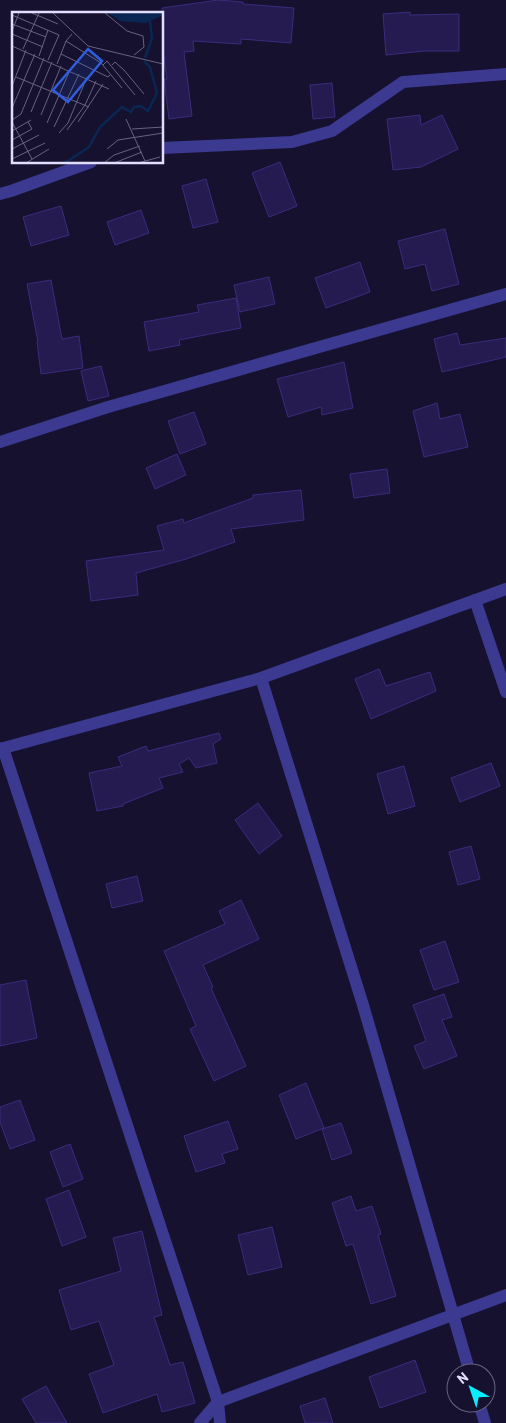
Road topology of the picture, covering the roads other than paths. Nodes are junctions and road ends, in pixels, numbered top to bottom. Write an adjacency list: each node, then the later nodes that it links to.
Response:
1 (506, 74): 2 (street)
2 (164, 148)
3 (85, 164): 4 (street)
4 (0, 194)
5 (506, 294): 6 (street)
6 (0, 442)
7 (506, 589): 8 (street)
8 (475, 600): 9 (street); 10 (street)
9 (261, 678): 11 (street); 13 (street)
10 (506, 692)
11 (1, 748): 15 (street)
12 (506, 1295): 13 (street)
13 (452, 1314): 14 (street); 15 (street)
14 (467, 1363)
15 (218, 1402): 16 (street); 17 (street)
16 (200, 1423)
17 (220, 1423)

